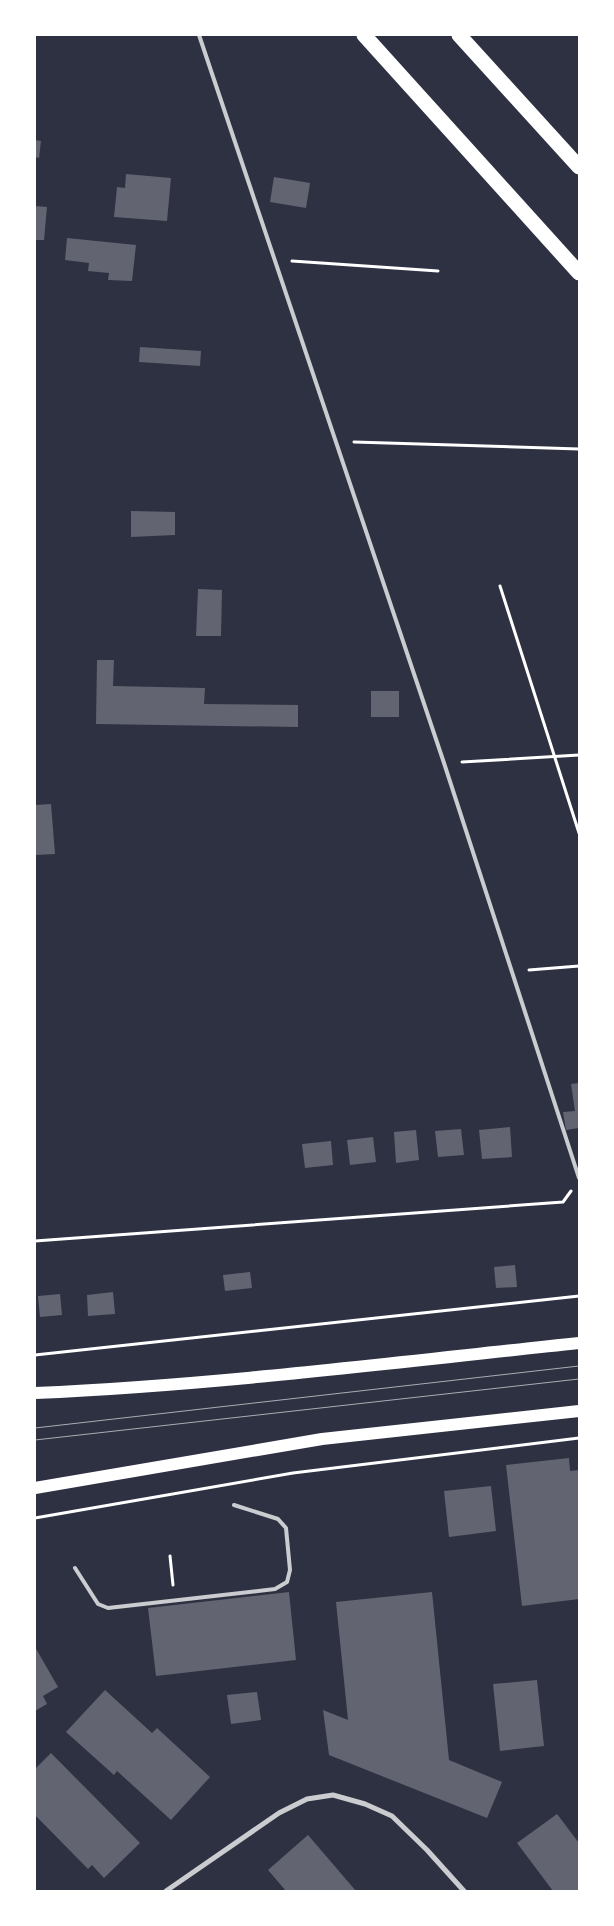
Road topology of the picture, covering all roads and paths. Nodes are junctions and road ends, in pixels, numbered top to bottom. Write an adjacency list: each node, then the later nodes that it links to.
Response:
1 (199, 35): 5 (lane)
2 (364, 35): 7 (highway)
3 (459, 35): 4 (highway)
4 (579, 166)
5 (274, 260): 6 (path); 8 (lane)
6 (438, 271)
7 (579, 273)
8 (336, 441): 9 (path); 13 (lane)
9 (579, 449)
10 (500, 586): 12 (path)
11 (579, 755): 12 (path)
12 (554, 756): 13 (path); 14 (path)
13 (444, 763): 16 (lane)
14 (579, 833)
15 (579, 966): 16 (path)
16 (511, 972): 17 (lane)
17 (579, 1178)
18 (574, 1187): 19 (path)
19 (35, 1241)
20 (579, 1296): 22 (path)
21 (579, 1343): 23 (main road)
22 (35, 1355)
23 (35, 1392)
24 (579, 1411): 26 (main road)
25 (579, 1438): 28 (path)
26 (35, 1488)
27 (234, 1505): 29 (lane)
28 (35, 1518)
29 (75, 1568)
30 (166, 1891): 31 (street)
31 (464, 1891)

